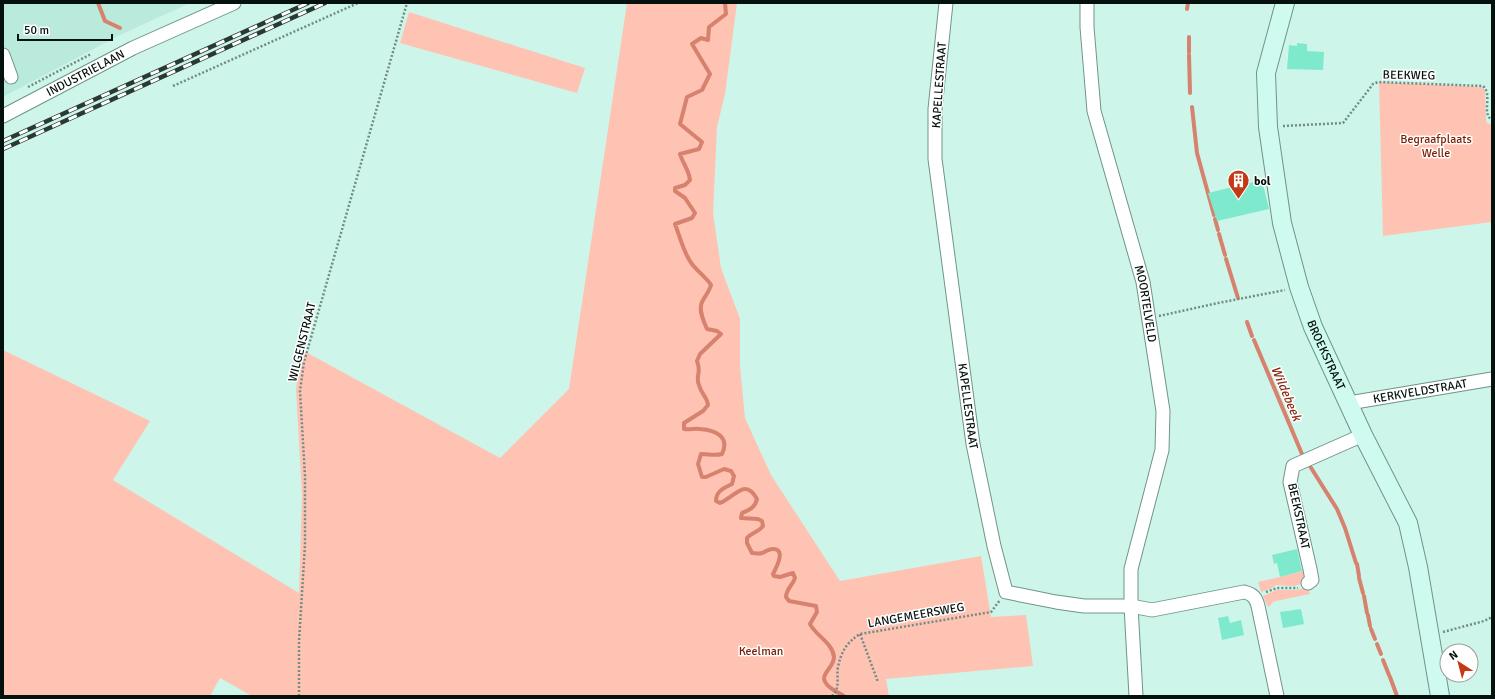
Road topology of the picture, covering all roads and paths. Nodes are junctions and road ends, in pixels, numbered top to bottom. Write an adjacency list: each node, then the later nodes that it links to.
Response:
1 (234, 3): 10 (street, INDUSTRIELAAN)
2 (358, 3): 9 (path)
3 (407, 3): 26 (path, WILGENSTRAAT)
4 (946, 3): 19 (street, KAPELLESTRAAT)
5 (1087, 3): 14 (street, MOORTELVELD)
6 (1285, 3): 12 (street, BROEKSTRAAT)
7 (3, 55): 8 (street)
8 (11, 77)
9 (173, 86)
10 (3, 116)
11 (1492, 120): 12 (path, BEEKWEG)
12 (1268, 127): 13 (street, BROEKSTRAAT)
13 (1299, 287): 14 (path); 16 (street, BROEKSTRAAT)
14 (1149, 319): 21 (street, MOORTELVELD)
15 (1492, 378): 16 (street, KERKVELDSTRAAT)
16 (1349, 403): 17 (street, BROEKSTRAAT)
17 (1363, 435): 18 (street, BEEKSTRAAT); 24 (street, BROEKSTRAAT)
18 (1308, 583): 20 (path)
19 (1006, 592): 21 (street); 23 (path, LANGEMEERSWEG)
20 (1254, 597): 21 (street); 29 (street)
21 (1131, 606): 28 (street)
22 (1492, 617): 24 (path)
23 (860, 634): 25 (path); 27 (path, LANGEMEERSWEG)
24 (1429, 635): 30 (street, BROEKSTRAAT)
25 (878, 682)
26 (299, 696)
27 (832, 696)
28 (1136, 696)
29 (1277, 696)
30 (1440, 696)

